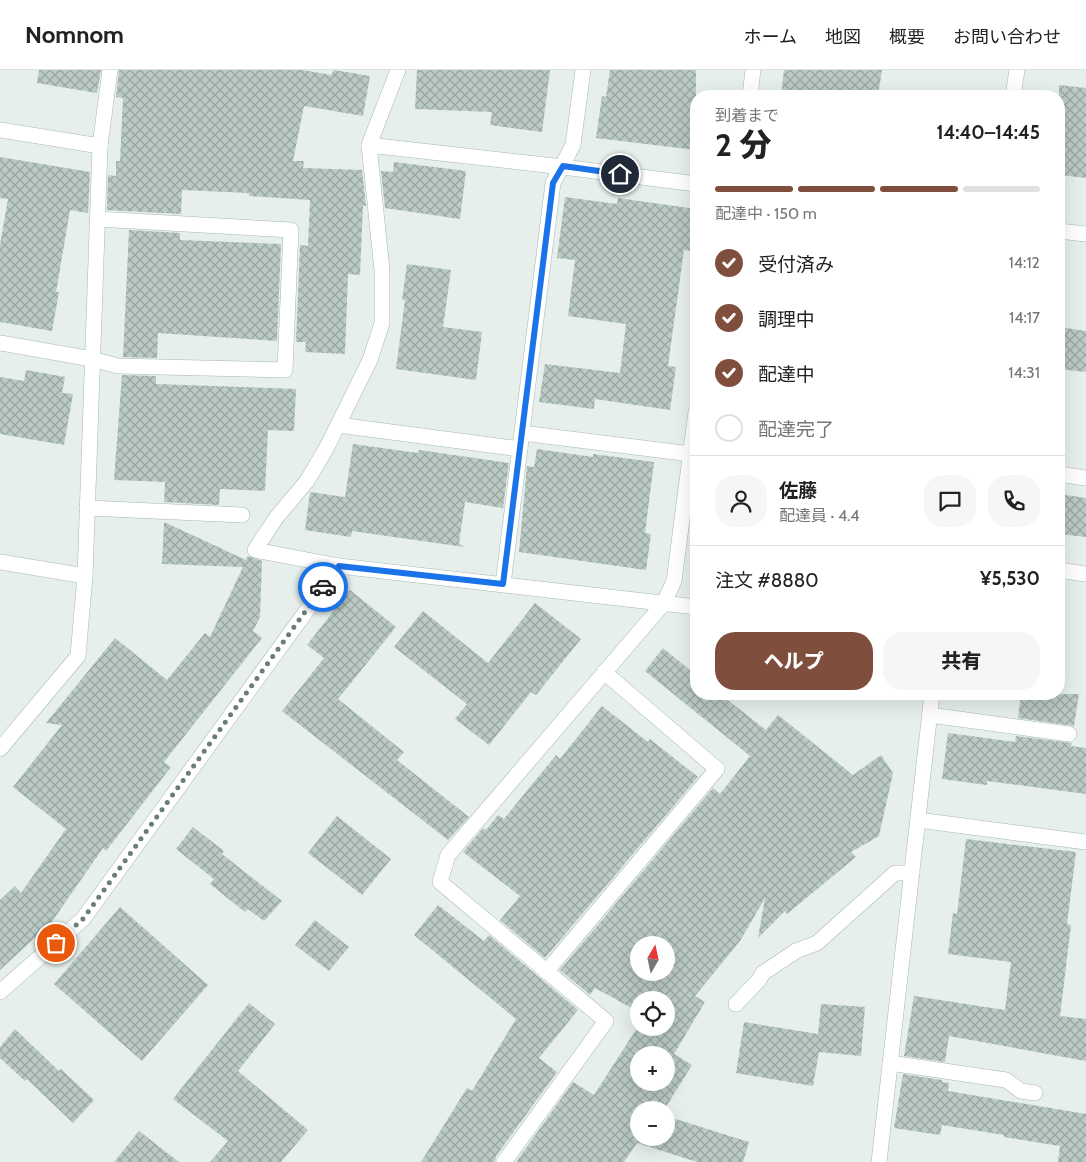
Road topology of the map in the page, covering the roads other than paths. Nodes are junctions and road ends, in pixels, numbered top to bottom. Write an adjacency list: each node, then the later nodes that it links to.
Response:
1 (110, 70): 9 (street)
2 (398, 70): 10 (street)
3 (583, 70): 11 (street)
4 (753, 70): 6 (street)
5 (1017, 70): 7 (street)
6 (751, 90)
7 (1014, 90)
8 (0, 130): 9 (street)
9 (100, 146): 13 (street)
10 (369, 146): 11 (street); 18 (street)
11 (563, 166): 12 (street); 19 (street)
12 (690, 183)
13 (97, 219): 17 (street); 17 (street)
14 (1065, 232): 15 (street)
15 (1086, 234)
16 (0, 343): 17 (street)
17 (92, 359): 25 (street)
18 (338, 426): 20 (street); 28 (street)
19 (522, 433): 20 (street); 21 (street)
20 (520, 449): 32 (street)
21 (690, 454)
22 (690, 462): 33 (street)
23 (1065, 475): 24 (street)
24 (1086, 478)
25 (87, 508): 26 (street); 31 (street)
26 (242, 515)
27 (0, 562): 31 (street)
28 (339, 566): 32 (street); 44 (street)
29 (1065, 571): 30 (street)
30 (1086, 574)
31 (85, 576): 39 (street)
32 (503, 584): 33 (street)
33 (664, 603): 34 (street); 35 (street)
34 (690, 606)
35 (604, 672): 43 (street); 43 (street)
36 (931, 700): 37 (street)
37 (930, 715): 38 (street); 40 (street)
38 (1069, 734)
39 (0, 749)
40 (918, 820): 41 (street); 42 (street)
41 (1086, 842)
42 (912, 873): 45 (street); 46 (street)
43 (546, 972): 48 (street)
44 (0, 992)
45 (736, 1004)
46 (890, 1063): 47 (street); 49 (street)
47 (1035, 1093)
48 (504, 1162)
49 (878, 1162)

